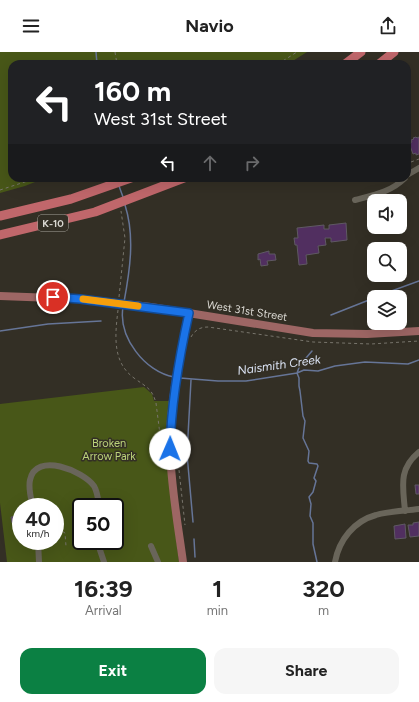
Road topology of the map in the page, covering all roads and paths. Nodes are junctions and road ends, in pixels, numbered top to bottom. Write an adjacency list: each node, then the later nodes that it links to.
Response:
1 (297, 52): 4 (path)
2 (361, 52): 5 (highway)
3 (394, 52): 6 (highway)
4 (284, 60)
5 (351, 60)
6 (384, 60)
7 (419, 159): 8 (path)
8 (412, 162)
9 (25, 182): 13 (path)
10 (120, 182): 16 (highway, K-10)
11 (174, 182): 17 (highway, K-10)
12 (400, 182): 14 (street)
13 (0, 190)
14 (355, 200)
15 (121, 211): 19 (path)
16 (0, 216)
17 (0, 235)
18 (0, 296): 21 (main road, West 31st Street)
19 (119, 300)
20 (118, 308): 26 (path)
21 (189, 313): 22 (main road, West 31st Street); 41 (main road)
22 (419, 331)
23 (190, 341): 24 (path)
24 (419, 341)
25 (419, 452): 31 (street)
26 (164, 464)
27 (178, 465): 32 (path)
28 (31, 498): 29 (street)
29 (98, 498)
30 (419, 509): 31 (street)
31 (406, 511): 42 (street)
32 (186, 531)
33 (64, 532): 34 (path)
34 (66, 546)
35 (151, 546): 40 (street)
36 (38, 550): 38 (street)
37 (100, 550): 39 (street)
38 (39, 562)
39 (104, 562)
40 (158, 562)
41 (182, 562)
42 (335, 562)

